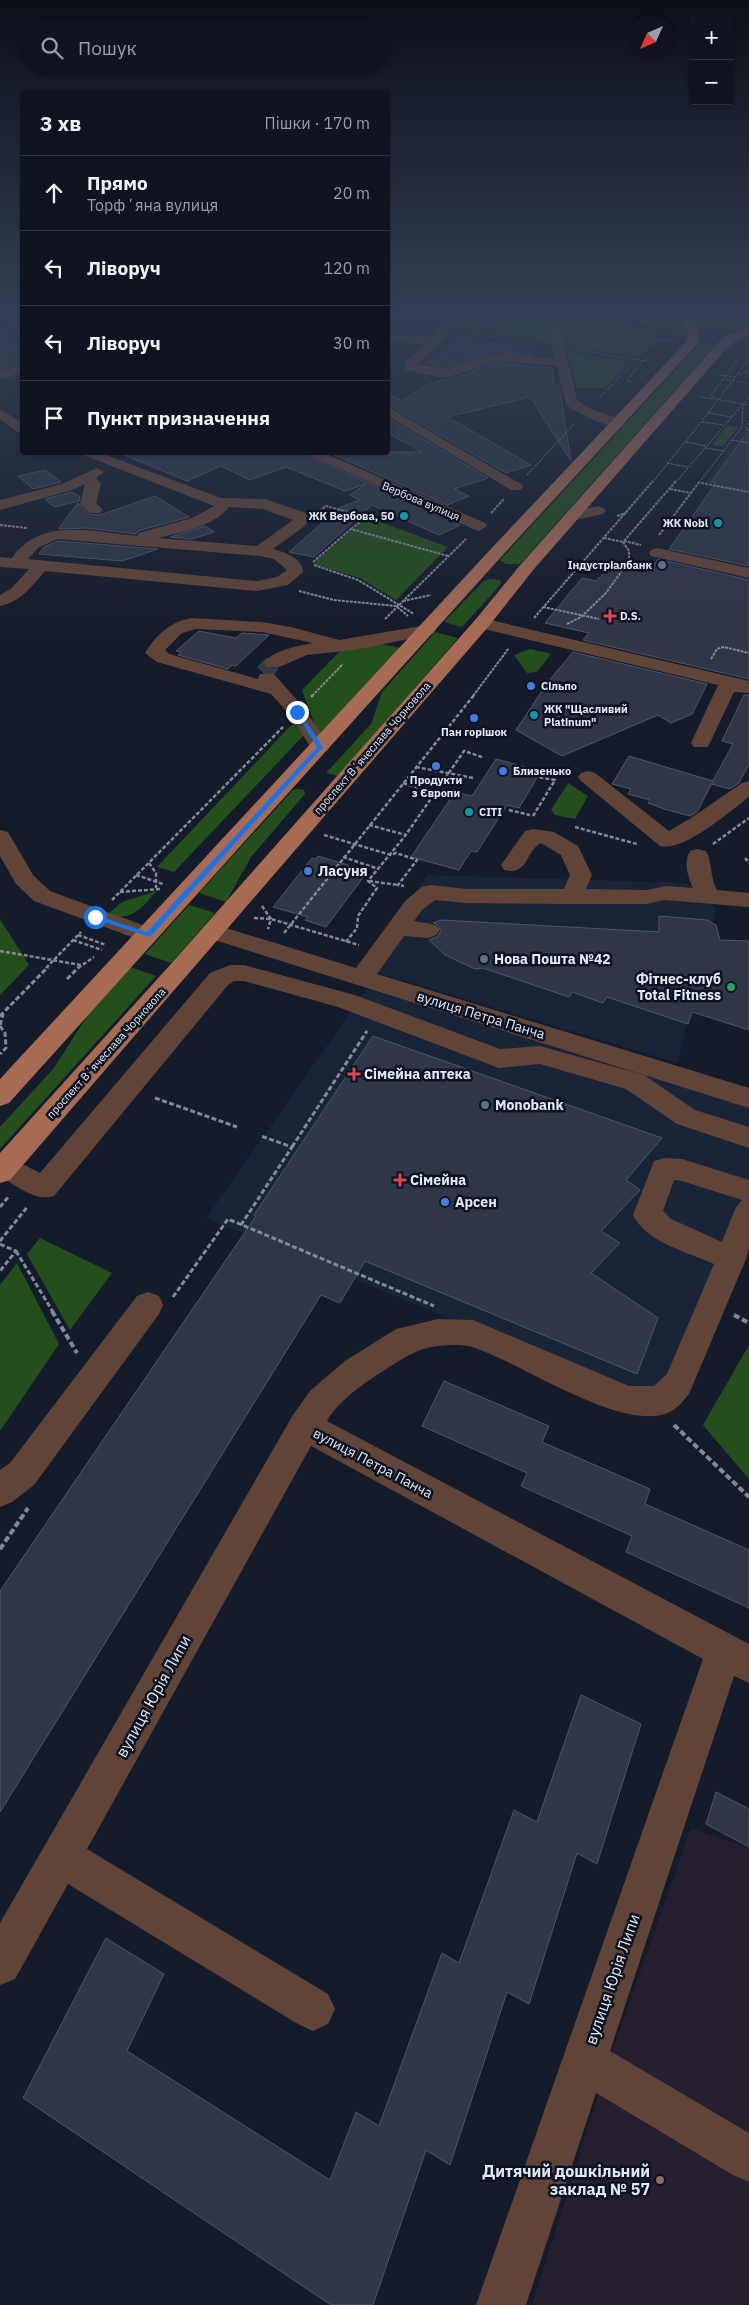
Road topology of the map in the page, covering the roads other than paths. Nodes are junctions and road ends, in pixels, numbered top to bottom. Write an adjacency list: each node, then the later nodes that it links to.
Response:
1 (406, 421): 10 (street)
2 (611, 421): 5 (street)
3 (620, 421): 5 (main road, проспект Вʼячеслава Чорновола)
4 (656, 421): 15 (main road, проспект Вʼячеслава Чорновола)
5 (618, 423): 20 (main road, проспект Вʼячеслава Чорновола)
6 (91, 455): 8 (street)
7 (316, 455): 16 (street, Вербова вулиця)
8 (114, 464): 9 (street); 11 (street)
9 (86, 478): 12 (street); 13 (street)
10 (516, 487)
11 (219, 502): 17 (street); 19 (street)
12 (0, 505)
13 (95, 510)
14 (598, 511): 15 (street)
15 (571, 516): 24 (main road, проспект Вʼячеслава Чорновола)
16 (479, 526)
17 (131, 541): 19 (street); 22 (street)
18 (657, 546): 25 (street)
19 (260, 551): 23 (street)
20 (494, 555): 24 (main road); 26 (main road, проспект Вʼячеслава Чорновола)
21 (0, 562): 22 (street)
22 (17, 563): 23 (street)
23 (40, 566): 28 (street)
24 (528, 566): 27 (main road, проспект Вʼячеслава Чорновола)
25 (749, 573)
26 (475, 576): 27 (main road); 29 (main road, проспект Вʼячеслава Чорновола)
27 (513, 584): 30 (main road, проспект Вʼячеслава Чорновола)
28 (0, 601)
29 (418, 621): 31 (street); 35 (main road, проспект Вʼячеслава Чорновола)
30 (482, 623): 32 (street); 37 (main road, проспект Вʼячеслава Чорновола)
31 (336, 645): 33 (street); 33 (street)
32 (744, 686): 34 (street)
33 (280, 691): 35 (street)
34 (701, 743)
35 (320, 747): 37 (main road, проспект Вʼячеслава Чорновола)
36 (588, 777): 38 (street)
37 (316, 782): 49 (main road, проспект Вʼячеслава Чорновола); 50 (main road, проспект Вʼячеслава Чорновола)
38 (749, 787)
39 (0, 837): 43 (street)
40 (698, 856): 44 (street)
41 (512, 865): 45 (street)
42 (0, 876): 43 (street)
43 (24, 878): 50 (street)
44 (710, 896): 45 (street); 46 (street)
45 (572, 897): 47 (street)
46 (749, 900)
47 (397, 928): 48 (street); 51 (street)
48 (428, 930)
49 (213, 932): 51 (street, вулиця Петра Панча); 55 (main road, проспект Вʼячеслава Чорновола)
50 (148, 935): 52 (main road, проспект Вʼячеслава Чорновола)
51 (362, 978): 53 (street, вулиця Петра Панча)
52 (0, 1096)
53 (749, 1098)
54 (749, 1138): 55 (street)
55 (2, 1169)
56 (749, 1191): 58 (street)
57 (749, 1209): 58 (street, вулиця Петра Панча)
58 (731, 1259): 60 (street, вулиця Петра Панча)
59 (148, 1305): 61 (street)
60 (305, 1426): 62 (street, вулиця Петра Панча); 63 (street, вулиця Юрія Липи)
61 (0, 1491)
62 (736, 1658): 66 (street, вулиця Юрія Липи)
63 (62, 1857): 64 (street, вулиця Юрія Липи); 65 (street)
64 (0, 1964)
65 (313, 2010)
66 (584, 2061): 67 (street); 68 (street, вулиця Юрія Липи)
67 (749, 2159)
68 (501, 2305)

